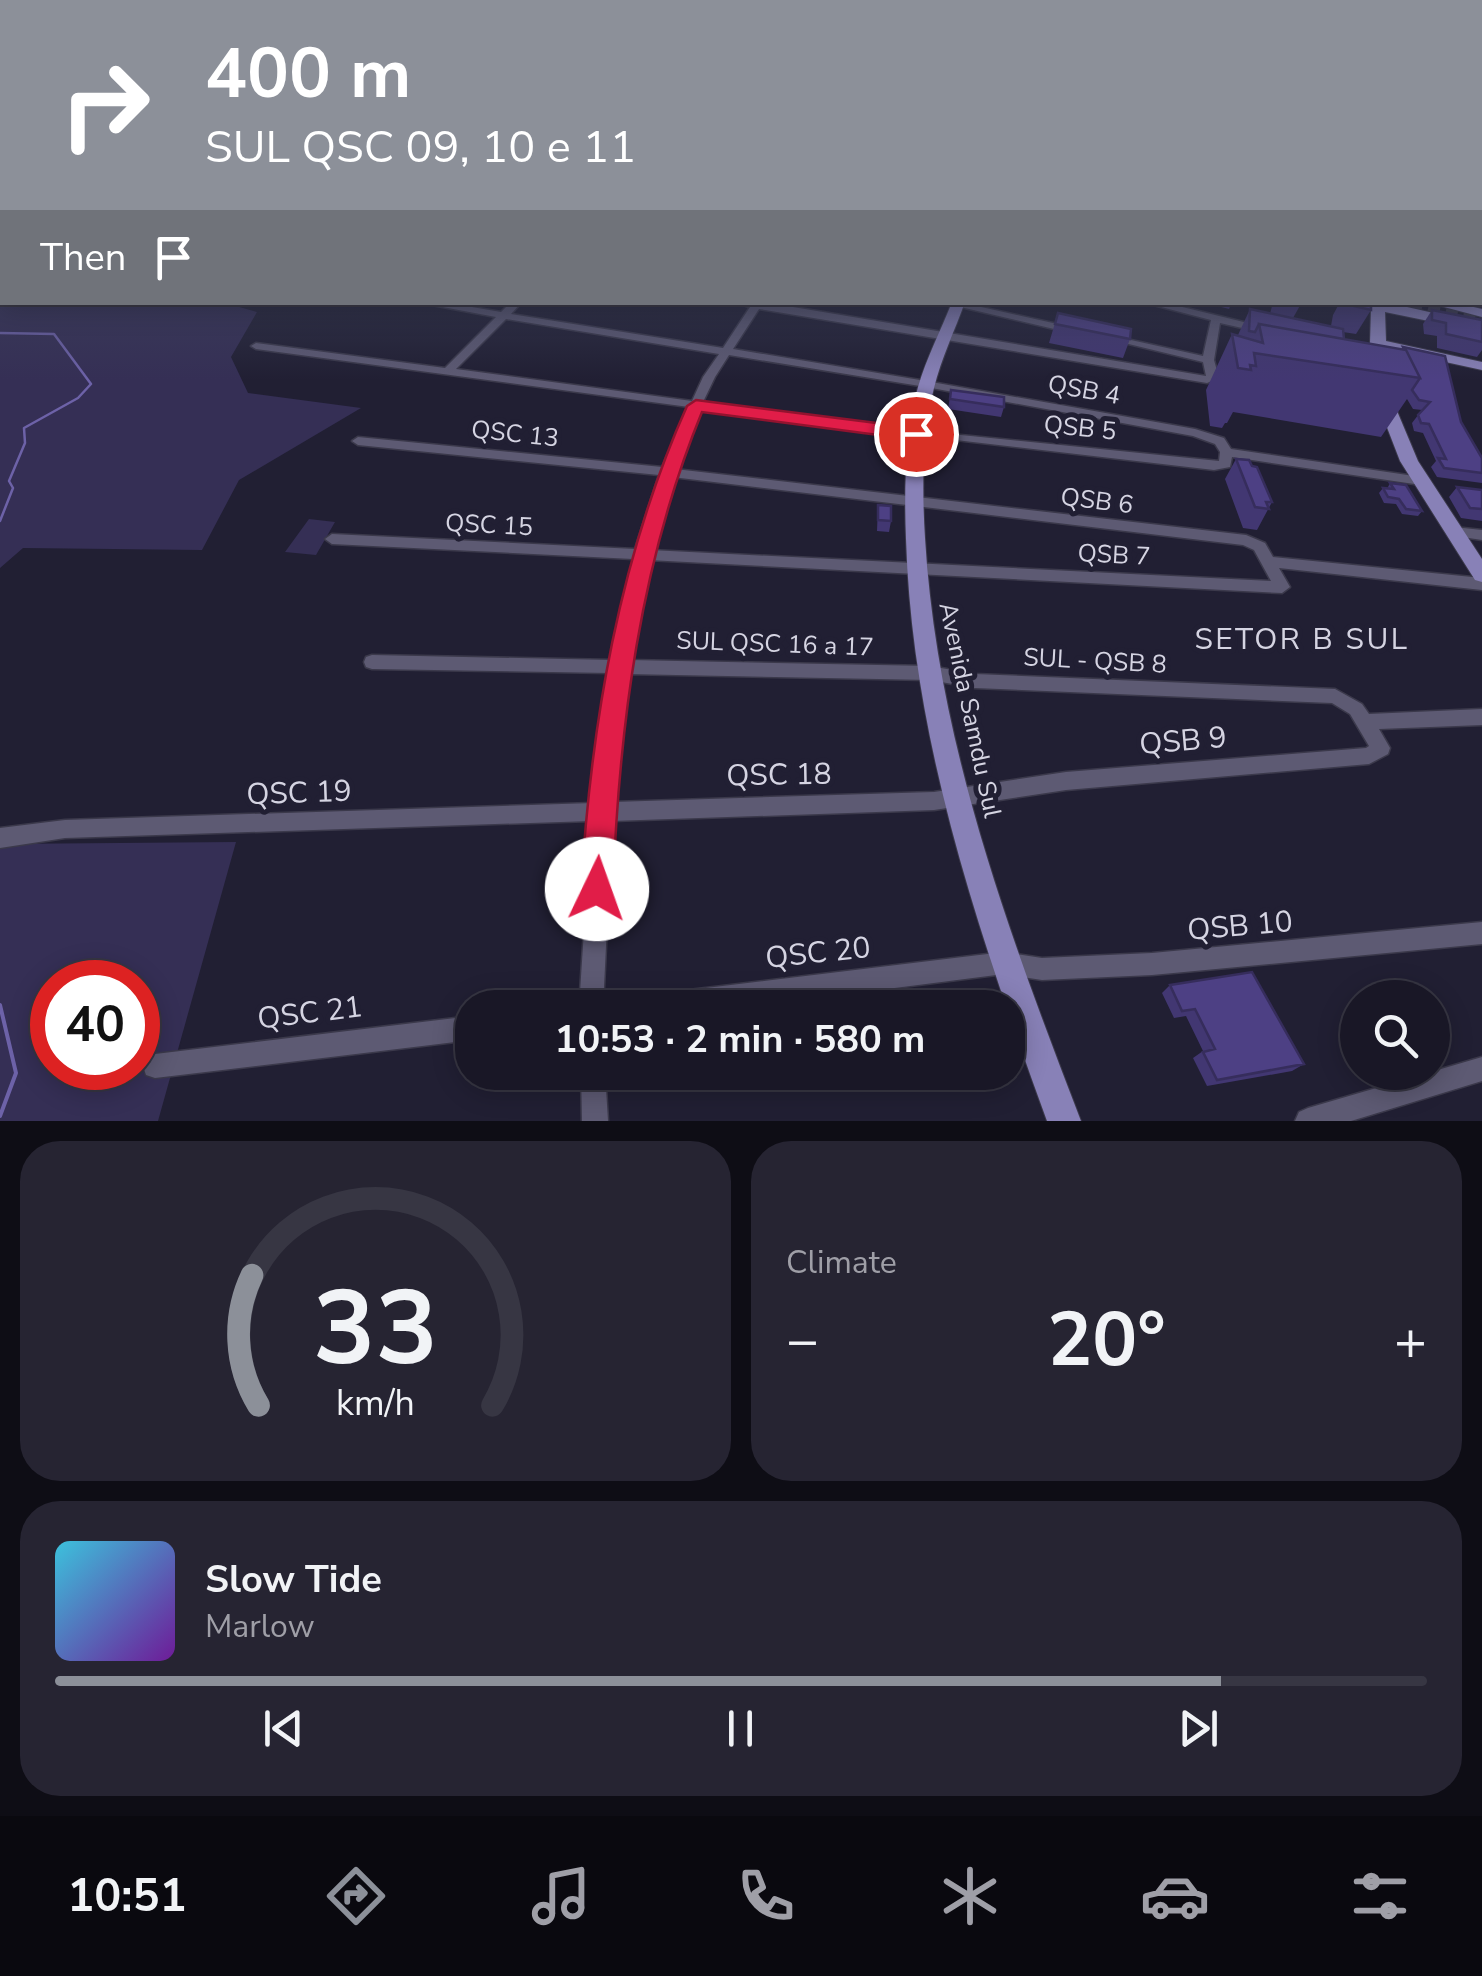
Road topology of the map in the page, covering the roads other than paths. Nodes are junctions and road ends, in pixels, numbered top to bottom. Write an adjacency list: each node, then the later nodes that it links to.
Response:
1 (440, 305): 11 (street, QSB 4)
2 (514, 305): 11 (street)
3 (756, 305): 20 (street)
4 (762, 305): 16 (street)
5 (958, 305): 16 (main road, Avenida Samdu Sul)
6 (962, 305): 22 (street)
7 (1161, 305): 12 (street)
8 (1378, 305): 13 (main road); 17 (main road)
9 (1444, 305): 10 (main road)
10 (1482, 313)
11 (502, 315): 20 (street, QSB 4); 23 (street)
12 (1216, 318): 14 (street); 15 (street)
13 (1482, 328)
14 (1269, 331)
15 (1212, 332): 18 (street); 22 (street)
16 (941, 338): 22 (street); 24 (main road, Avenida Samdu Sul)
17 (1377, 342): 21 (main road); 30 (main road)
18 (1268, 345)
19 (256, 346): 23 (street)
20 (726, 351): 24 (street, QSB 4); 25 (street)
21 (1482, 366)
22 (1215, 370)
23 (447, 372): 25 (street)
24 (926, 384): 26 (main road, Avenida Samdu Sul); 28 (street, QSB 4)
25 (696, 406): 26 (street); 29 (street)
26 (916, 433): 28 (street, QSB 5); 31 (main road, Avenida Samdu Sul)
27 (358, 441): 29 (street, QSC 13)
28 (1226, 452): 30 (street)
29 (667, 472): 31 (street, QSC 13); 35 (street)
30 (1421, 480): 32 (main road)
31 (911, 500): 36 (street, QSB 6); 37 (main road, Avenida Samdu Sul)
32 (1454, 532): 33 (street); 38 (main road)
33 (1482, 535)
34 (332, 539): 35 (street, QSC 15)
35 (643, 557): 37 (street, QSC 15); 41 (street)
36 (1268, 562): 37 (street, QSB 7); 39 (street)
37 (915, 570): 42 (main road, Avenida Samdu Sul)
38 (1482, 575)
39 (1482, 584)
40 (372, 662): 41 (street, SUL QSC 16 a 17)
41 (618, 665): 42 (street, SUL QSC 16 a 17); 46 (street)
42 (930, 674): 44 (street, SUL - QSB 8); 45 (main road, Avenida Samdu Sul)
43 (1482, 717): 44 (street)
44 (1368, 722): 45 (street, QSB 9)
45 (958, 798): 46 (street, QSC 18); 49 (main road, Avenida Samdu Sul)
46 (601, 810): 47 (street, QSC 19); 50 (street)
47 (0, 838)
48 (1482, 933): 49 (street, QSB 10)
49 (1004, 963): 51 (street, QSC 20); 57 (main road, Avenida Samdu Sul)
50 (592, 990)
51 (757, 990)
52 (455, 1030): 53 (street, QSC 21)
53 (160, 1066)
54 (1482, 1068): 58 (street)
55 (594, 1090): 56 (street)
56 (595, 1121)
57 (1064, 1121)
58 (1308, 1121)

